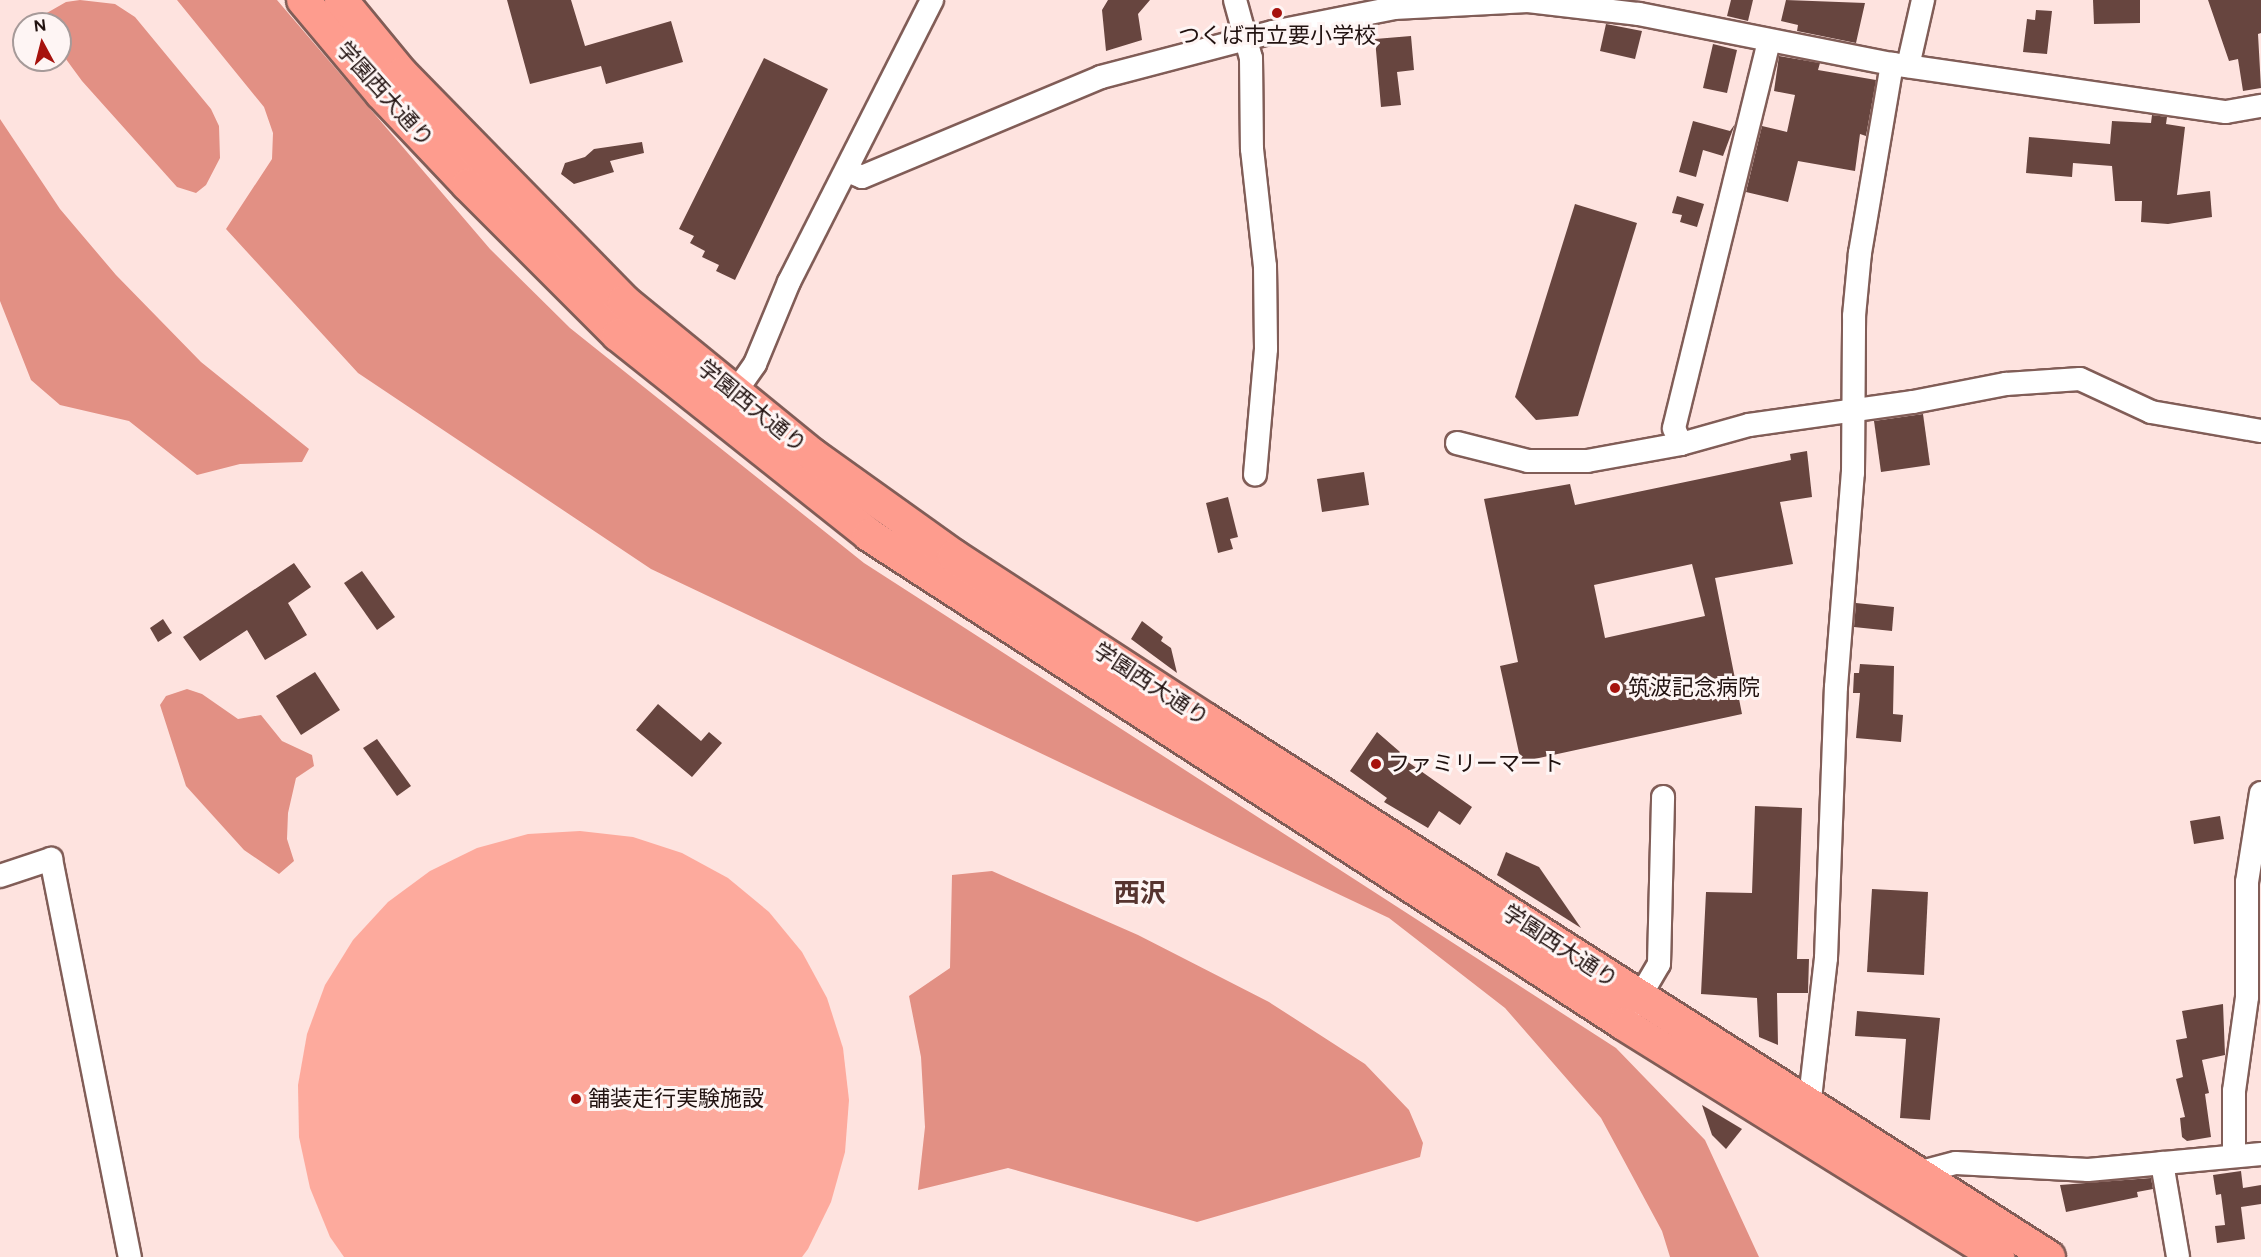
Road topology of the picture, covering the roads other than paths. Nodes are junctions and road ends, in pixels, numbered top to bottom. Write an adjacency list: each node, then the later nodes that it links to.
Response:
1 (303, 0): 11 (highway, 学園西大通り)
2 (341, 0): 11 (highway, 学園西大通り)
3 (932, 0): 10 (street)
4 (1235, 0): 6 (street)
5 (1923, 0): 8 (street)
6 (1247, 39): 7 (street); 10 (street); 16 (street)
7 (1769, 40): 8 (street); 15 (street)
8 (1900, 65): 9 (street); 12 (street)
9 (2261, 106)
10 (848, 171): 11 (street)
11 (726, 405): 20 (highway, 学園西大通り)
12 (1851, 409): 13 (street); 15 (street); 21 (street)
13 (2261, 431)
14 (1457, 443): 15 (street)
15 (1681, 444)
16 (1255, 475)
17 (2261, 793): 24 (street)
18 (1663, 797): 20 (street)
19 (0, 876): 27 (street)
20 (1632, 1011): 21 (highway, 学園西大通り); 22 (highway, 学園西大通り)
21 (1809, 1104): 22 (street); 26 (highway, 学園西大通り)
22 (1806, 1135): 28 (highway, 学園西大通り)
23 (2261, 1154): 24 (street)
24 (2234, 1156): 25 (street)
25 (2162, 1163): 26 (street); 30 (street)
26 (1918, 1173): 29 (highway, 学園西大通り)
27 (130, 1257)
28 (1999, 1257)
29 (2049, 1257)
30 (2178, 1257)

